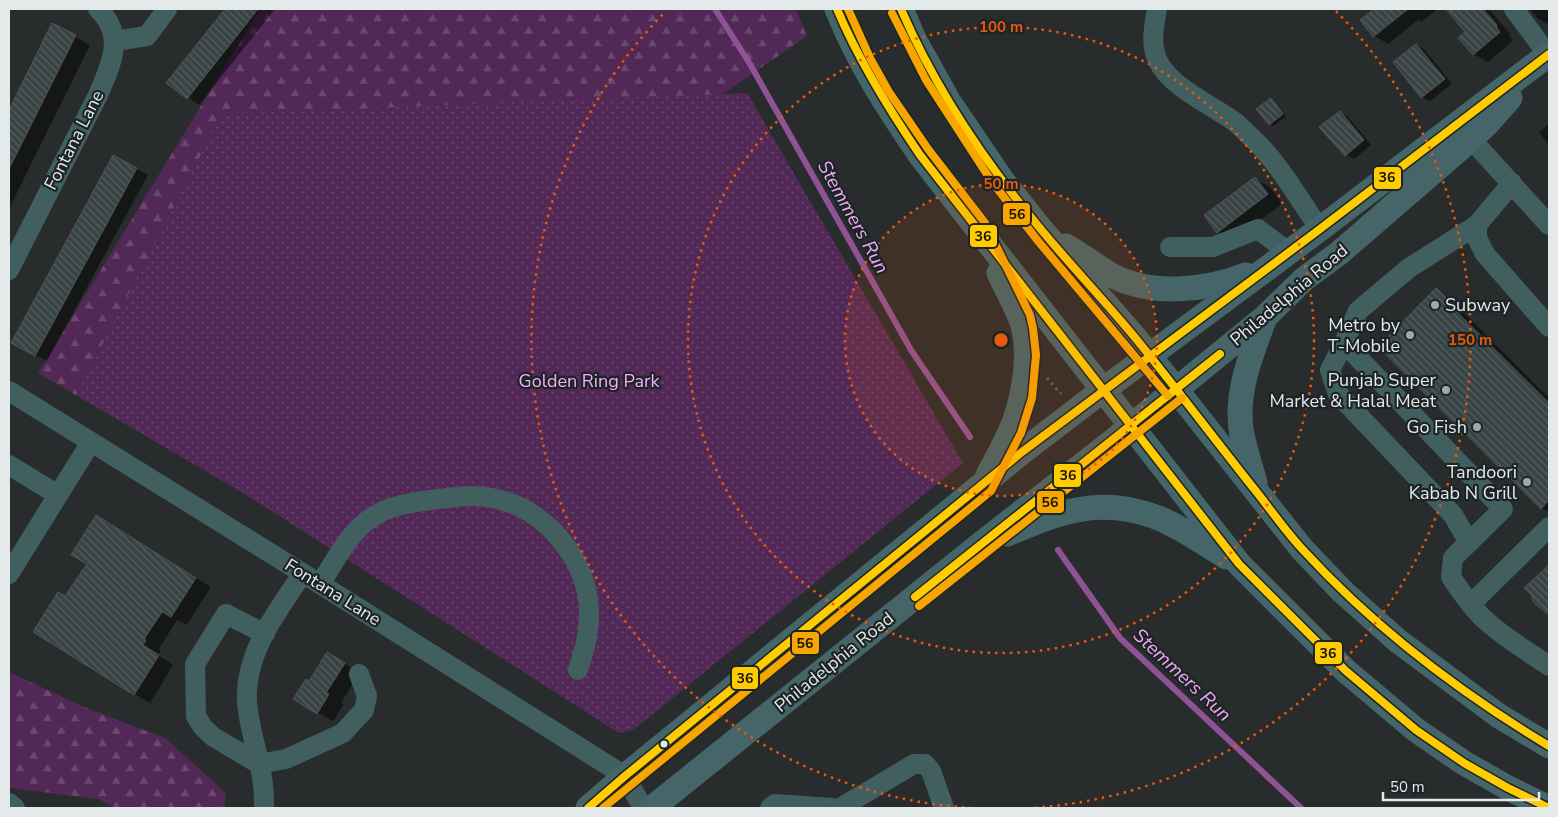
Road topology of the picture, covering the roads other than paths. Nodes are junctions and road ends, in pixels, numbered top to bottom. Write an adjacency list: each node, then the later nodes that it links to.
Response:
1 (98, 9): 7 (street)
2 (167, 9): 7 (street)
3 (837, 9): 14 (main road)
4 (901, 9): 13 (main road)
5 (1157, 9): 15 (street)
6 (1514, 9): 8 (street)
7 (115, 41): 18 (street, Fontana Lane)
8 (1544, 58): 9 (main road, Philadelphia Road); 15 (main road, Philadelphia Road)
9 (1470, 139): 10 (street); 19 (main road, Philadelphia Road)
10 (1512, 183): 11 (street); 12 (street)
11 (1477, 225): 20 (street); 21 (street)
12 (1549, 225)
13 (1039, 227): 17 (main road); 22 (main road)
14 (977, 228): 23 (main road); 29 (main road)
15 (1320, 229): 17 (main road, Philadelphia Road)
16 (1170, 246): 17 (street)
17 (1281, 258): 22 (main road, Philadelphia Road)
18 (9, 270)
19 (1264, 318): 24 (main road, Philadelphia Road); 30 (main road)
20 (1549, 327)
21 (1344, 343): 33 (street); 33 (street)
22 (1149, 356): 23 (main road, Philadelphia Road); 24 (main road)
23 (1103, 390): 26 (main road); 29 (main road, Philadelphia Road)
24 (1176, 390): 26 (main road, Philadelphia Road); 30 (main road)
25 (9, 391): 27 (street, Fontana Lane)
26 (1131, 426): 34 (main road, Philadelphia Road); 35 (main road)
27 (91, 442): 31 (street); 36 (street, Fontana Lane)
28 (9, 466): 31 (street)
29 (984, 484): 46 (main road, Philadelphia Road)
30 (1258, 492): 44 (main road)
31 (58, 495): 37 (street)
32 (1549, 527): 39 (street)
33 (1469, 542): 39 (street)
34 (982, 543): 35 (main road); 52 (main road, Philadelphia Road)
35 (1239, 564): 57 (main road)
36 (303, 573): 38 (street, Fontana Lane); 40 (street)
37 (9, 574)
38 (320, 584): 42 (street); 46 (street, Fontana Lane)
39 (1466, 599): 41 (street)
40 (265, 634): 45 (street); 45 (street)
41 (1549, 666)
42 (578, 670)
43 (359, 674): 45 (street)
44 (1549, 746)
45 (259, 764): 49 (street)
46 (625, 776): 50 (main road, Philadelphia Road); 51 (street, Fontana Lane)
47 (9, 803): 48 (street)
48 (15, 808)
49 (264, 808)
50 (588, 808)
51 (643, 808)
52 (652, 808)
53 (770, 808): 54 (street)
54 (833, 808)
55 (840, 808): 56 (street)
56 (944, 808)
57 (1549, 808)

